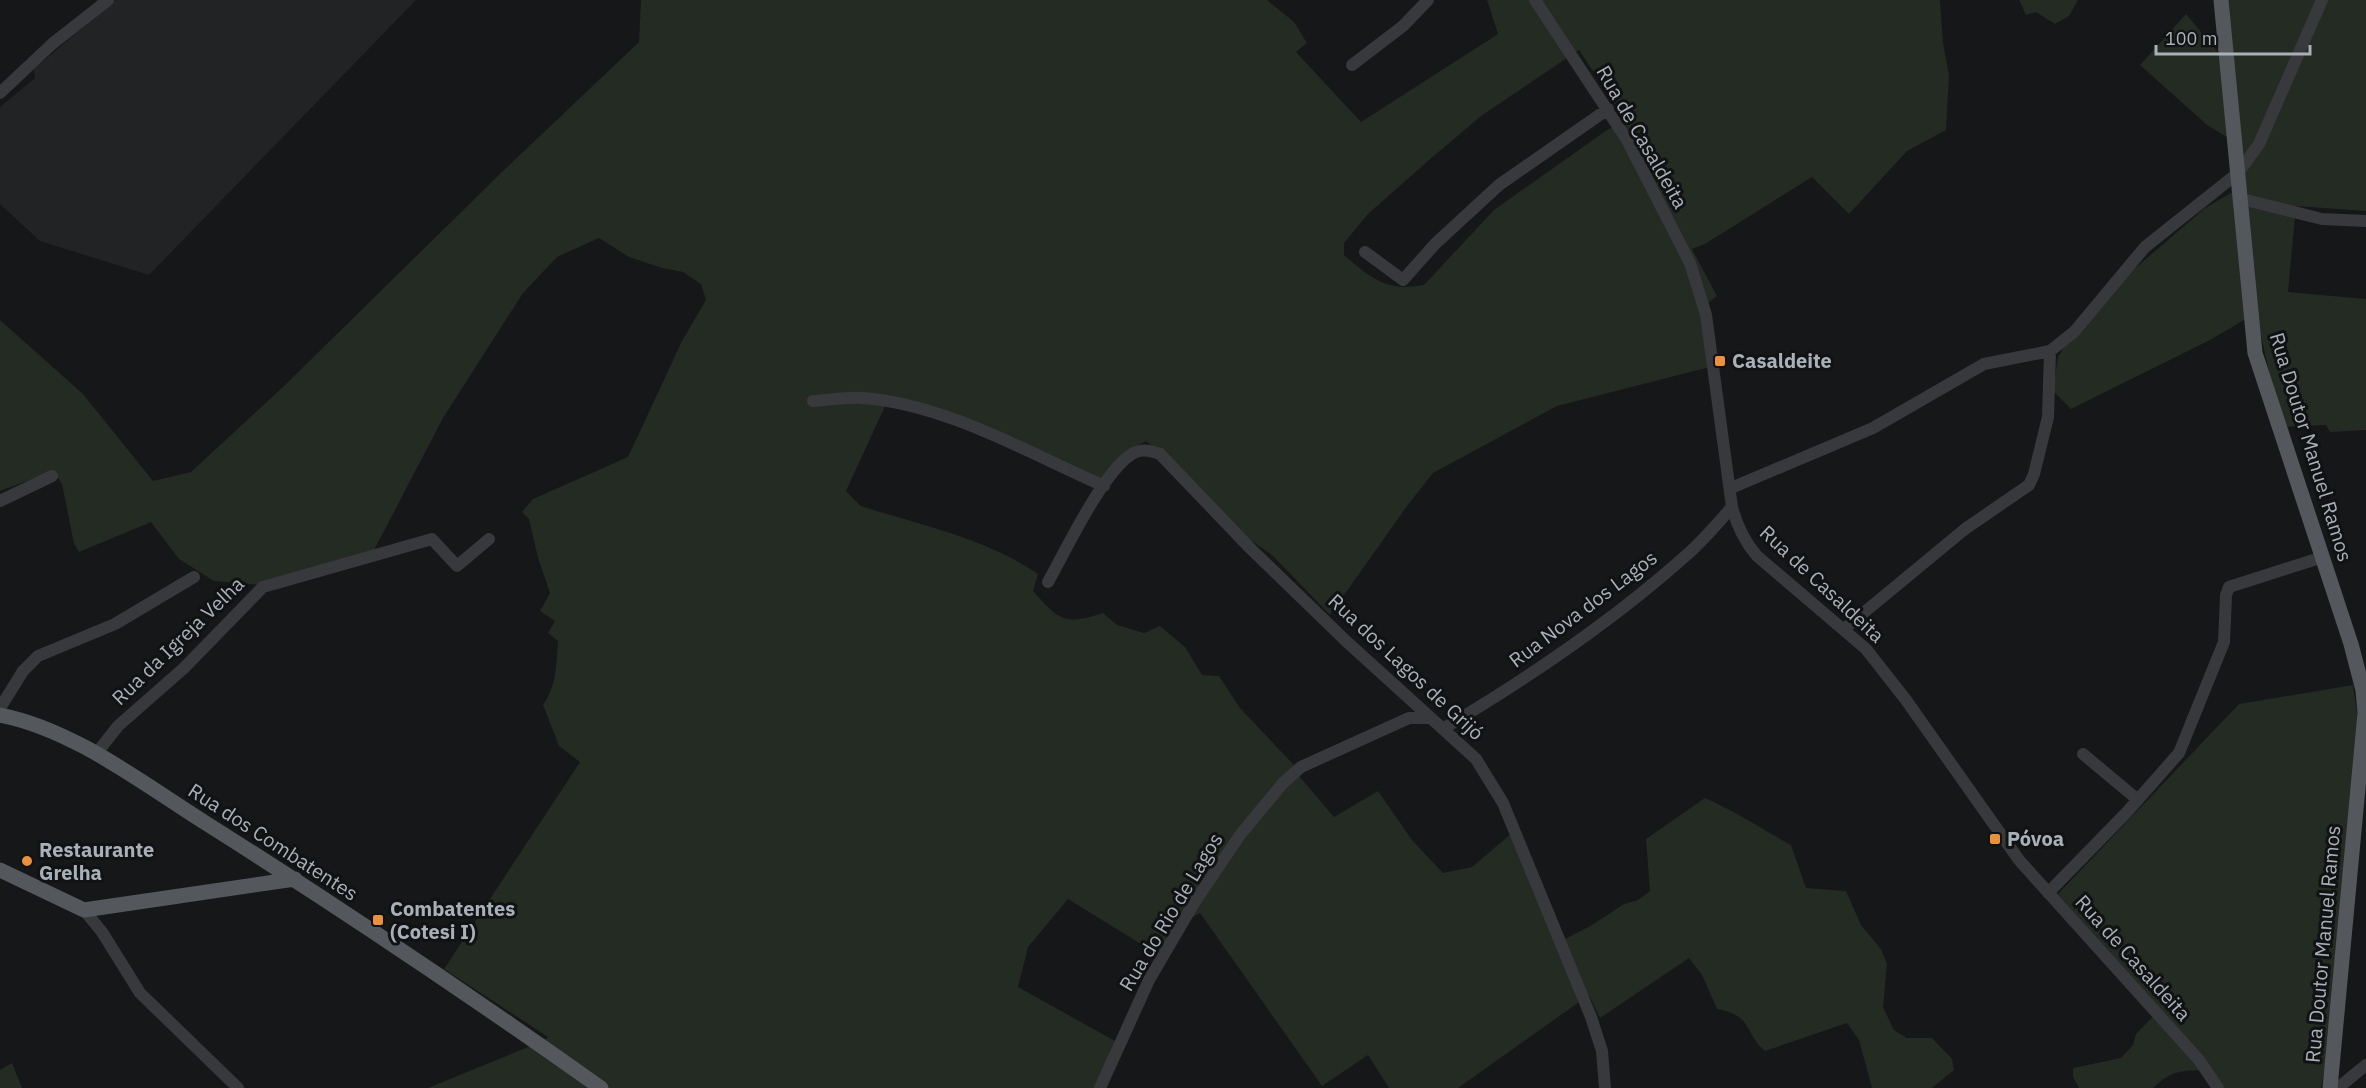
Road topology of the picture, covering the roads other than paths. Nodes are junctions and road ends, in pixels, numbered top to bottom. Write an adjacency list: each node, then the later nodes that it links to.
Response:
1 (108, 0): 7 (street)
2 (1428, 0): 6 (street)
3 (1535, 0): 8 (street, Rua de Casaldeita)
4 (2221, 0): 9 (main road, Rua Doutor Manuel Ramos)
5 (2322, 0): 9 (street)
6 (1352, 65)
7 (0, 93)
8 (1608, 109): 12 (street); 17 (street, Rua de Casaldeita)
9 (2238, 173): 10 (main road, Rua Doutor Manuel Ramos); 13 (street)
10 (2242, 200): 11 (street); 21 (main road, Rua Doutor Manuel Ramos)
11 (2366, 222)
12 (1365, 252)
13 (2050, 351): 17 (street); 24 (street)
14 (813, 402): 16 (street)
15 (52, 477): 18 (street)
16 (1104, 486): 23 (street, Rua dos Lagos de Grijó); 28 (street, Rua dos Lagos de Grijó)
17 (1731, 488): 19 (street, Rua de Casaldeita)
18 (0, 501)
19 (1732, 507): 24 (street, Rua de Casaldeita); 29 (street, Rua Nova dos Lagos)
20 (489, 538): 30 (street, Rua da Igreja Velha)
21 (2323, 557): 25 (main road, Rua Doutor Manuel Ramos); 32 (street)
22 (194, 577): 26 (street)
23 (1048, 582)
24 (1844, 629): 35 (street, Rua de Casaldeita)
25 (2365, 689): 43 (main road, Rua Doutor Manuel Ramos)
26 (0, 708)
27 (0, 715): 30 (main road, Rua dos Combatentes)
28 (1431, 718): 29 (street, Rua dos Lagos de Grijó); 40 (street, Rua do Rio de Lagos)
29 (1444, 728): 41 (street, Rua dos Lagos de Grijó)
30 (96, 754): 34 (main road, Rua dos Combatentes)
31 (2083, 754): 32 (street)
32 (2138, 800): 35 (street)
33 (0, 870): 36 (main road)
34 (295, 879): 36 (main road); 39 (main road, Rua dos Combatentes)
35 (2048, 893): 42 (street, Rua de Casaldeita)
36 (84, 910): 38 (street)
37 (2366, 1065): 44 (street)
38 (238, 1088)
39 (601, 1088)
40 (1100, 1088)
41 (1605, 1088)
42 (2218, 1088)
43 (2330, 1088)
44 (2338, 1088)

